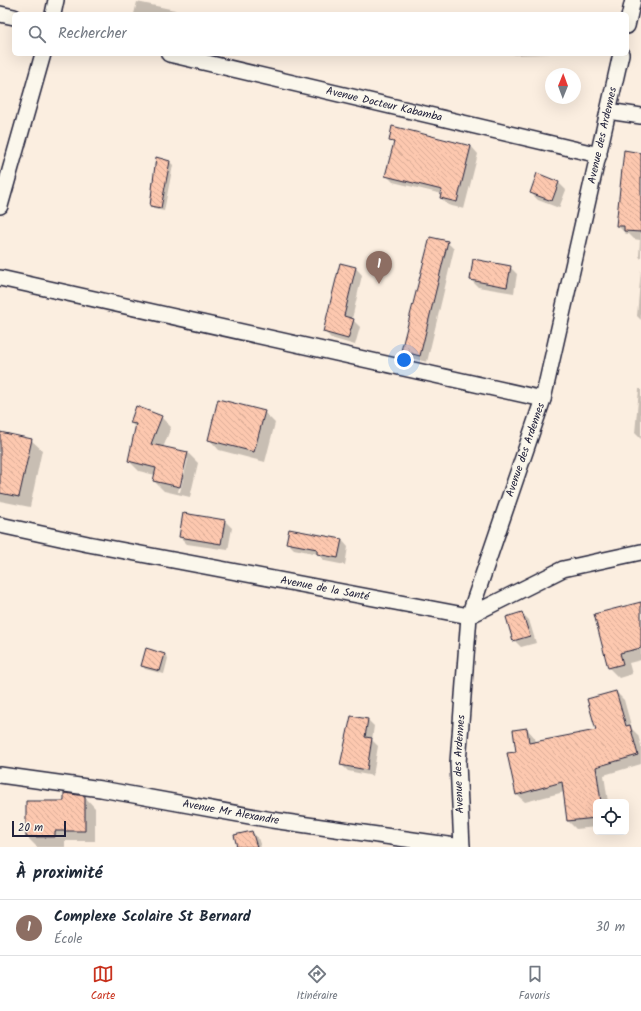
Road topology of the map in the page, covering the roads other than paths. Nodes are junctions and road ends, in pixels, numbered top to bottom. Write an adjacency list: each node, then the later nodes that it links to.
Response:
1 (56, 0): 3 (street)
2 (633, 0): 6 (street)
3 (53, 12)
4 (0, 14): 5 (street)
5 (12, 17)
6 (629, 17)
7 (42, 56): 13 (street)
8 (178, 56): 12 (street, Avenue Docteur Kabamba)
9 (621, 56): 10 (street, Avenue des Ardennes)
10 (608, 111): 11 (street); 12 (street, Avenue des Ardennes)
11 (641, 116)
12 (599, 155): 15 (street, Avenue des Ardennes)
13 (0, 206)
14 (0, 278): 15 (street)
15 (544, 400): 18 (street, Avenue des Ardennes)
16 (0, 525): 18 (street, Avenue de la Santé)
17 (641, 552): 18 (street)
18 (469, 616): 20 (street, Avenue des Ardennes)
19 (0, 775): 20 (street, Avenue Mr Alexandre)
20 (462, 847)

